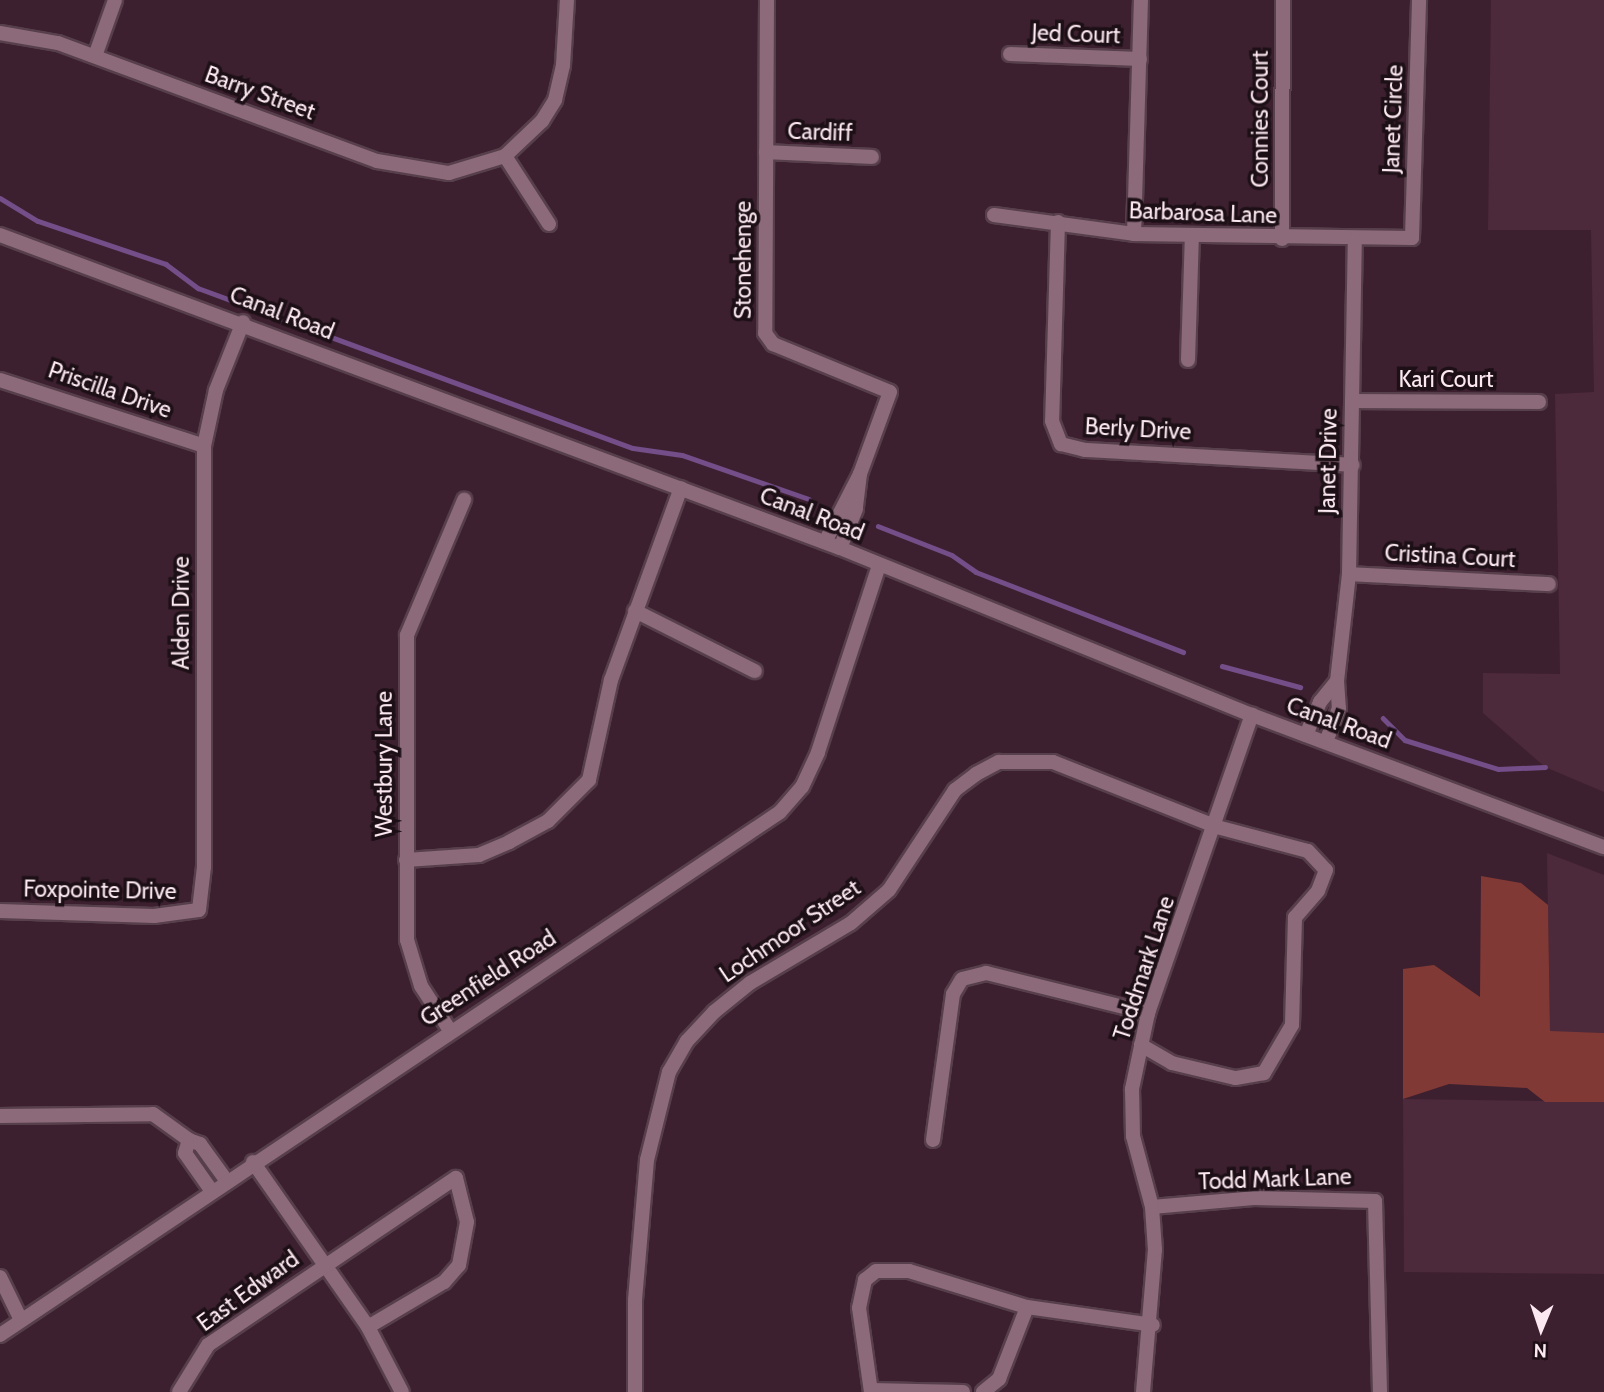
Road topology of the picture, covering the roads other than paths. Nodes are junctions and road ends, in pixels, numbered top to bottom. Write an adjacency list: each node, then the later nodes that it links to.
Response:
1 (115, 0): 9 (street)
2 (566, 0): 12 (street)
3 (767, 0): 11 (street, Stonehenge)
4 (1141, 0): 10 (street)
5 (1283, 0): 21 (street, Connies Court)
6 (1419, 0): 20 (street, Janet Circle)
7 (0, 33): 9 (street, Barry Street)
8 (1010, 54): 10 (street, Jed Court)
9 (95, 56): 12 (street, Barry Street)
10 (1140, 59): 17 (street)
11 (766, 152): 13 (street, Cardiff); 30 (street, Stonehenge)
12 (505, 156): 16 (street)
13 (872, 156)
14 (994, 215): 15 (street, Barbarosa Lane)
15 (1058, 222): 17 (street, Barbarosa Lane); 29 (street, Berly Drive)
16 (549, 224)
17 (1134, 234): 19 (street, Barbarosa Lane)
18 (0, 235): 23 (street, Canal Road)
19 (1192, 236): 21 (street, Barbarosa Lane); 24 (street)
20 (1412, 238): 22 (street, Barbarosa Lane)
21 (1282, 239): 22 (street, Barbarosa Lane)
22 (1355, 240): 26 (street, Janet Drive)
23 (243, 322): 28 (street, Alden Drive); 31 (street, Canal Road)
24 (1188, 360)
25 (0, 380): 28 (street, Priscilla Drive)
26 (1352, 401): 27 (street, Kari Court); 29 (street, Janet Drive)
27 (1539, 402)
28 (204, 446): 48 (street, Alden Drive)
29 (1353, 465): 36 (street, Janet Drive)
30 (860, 474): 33 (street, Stonehenge); 34 (street, Stonehenge)
31 (681, 488): 33 (street, Canal Road); 38 (street)
32 (464, 500): 46 (street, Westbury Lane)
33 (825, 542): 34 (street, Canal Road)
34 (840, 548): 35 (street, Canal Road)
35 (879, 565): 41 (street, Canal Road); 50 (street, Greenfield Road)
36 (1349, 574): 37 (street, Cristina Court); 40 (street, Janet Drive)
37 (1549, 584)
38 (635, 611): 39 (street); 46 (street)
39 (755, 671)
40 (1338, 681): 42 (street); 43 (street, Janet Drive)
41 (1252, 715): 42 (street, Canal Road); 44 (street, Toddmark Lane)
42 (1306, 735): 43 (street, Canal Road)
43 (1326, 742): 45 (street, Canal Road)
44 (1217, 827): 49 (street, Toddmark Lane); 51 (street); 69 (street, Lochmoor Street)
45 (1604, 847)
46 (406, 860): 50 (street, Westbury Lane)
47 (0, 911): 48 (street, Foxpointe Drive)
48 (199, 911)
49 (1148, 1013): 51 (street, Toddmark Lane); 54 (street)
50 (449, 1029): 55 (street, Greenfield Road)
51 (1141, 1045): 58 (street, Toddmark Lane)
52 (0, 1116): 53 (street)
53 (188, 1140): 56 (street); 57 (street)
54 (933, 1140)
55 (253, 1162): 56 (street, Greenfield Road); 59 (street)
56 (226, 1180): 57 (street, Greenfield Road)
57 (211, 1190): 62 (street, Greenfield Road)
58 (1152, 1207): 63 (street, Toddmark Lane); 73 (street, Todd Mark Lane)
59 (325, 1264): 64 (street); 64 (street, East Edward); 67 (street, East Edward)
60 (0, 1277): 62 (street)
61 (1027, 1307): 63 (street); 66 (street); 71 (street)
62 (21, 1320): 65 (street, Greenfield Road)
63 (1153, 1325): 72 (street, Toddmark Lane)
64 (368, 1327): 68 (street)
65 (0, 1335)
66 (871, 1391): 70 (street)
67 (179, 1392)
68 (402, 1392)
69 (635, 1392)
70 (963, 1392)
71 (983, 1392)
72 (1143, 1392)
73 (1380, 1392)

